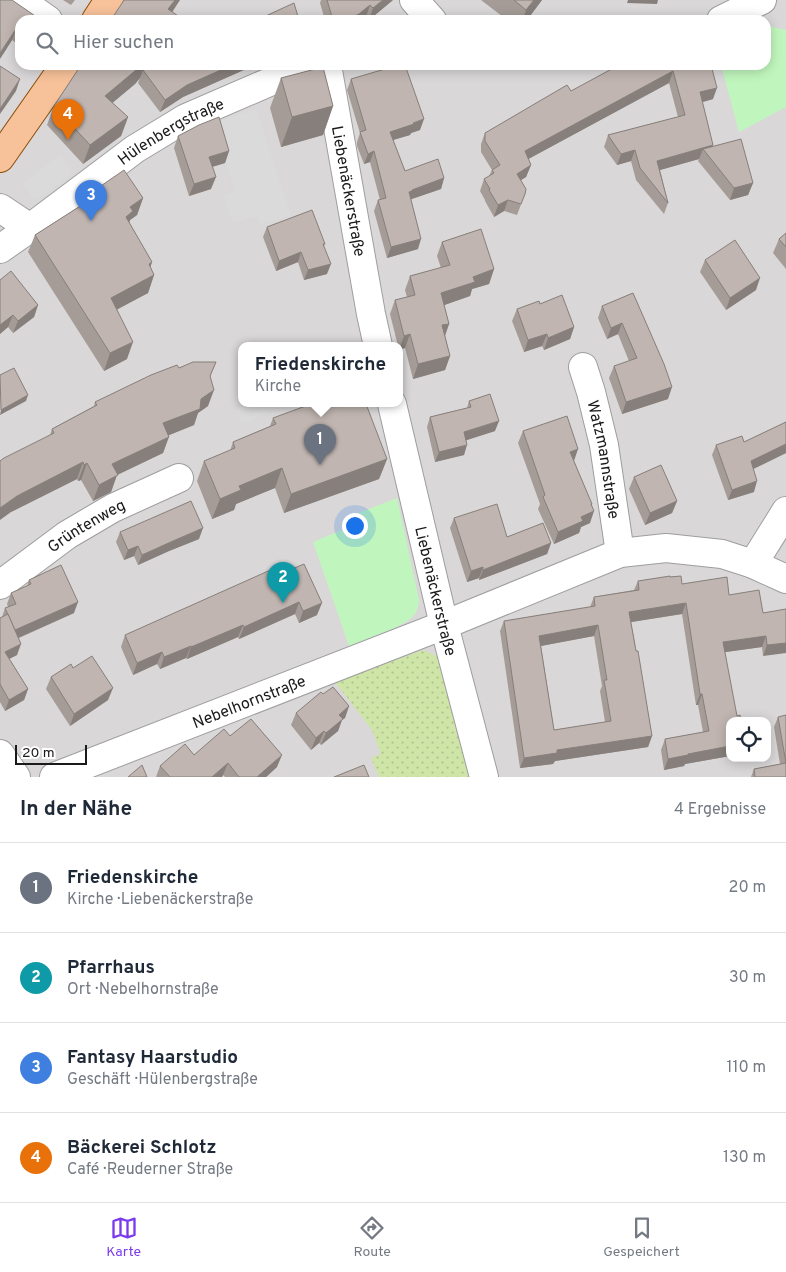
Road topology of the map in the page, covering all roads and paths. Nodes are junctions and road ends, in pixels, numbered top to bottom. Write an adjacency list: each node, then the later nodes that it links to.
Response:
1 (20, 0): 5 (street)
2 (109, 0): 6 (main road)
3 (414, 0): 7 (street)
4 (762, 0): 8 (street)
5 (41, 15)
6 (99, 15)
7 (428, 15)
8 (731, 15)
9 (62, 70): 12 (main road)
10 (309, 70): 14 (street, Hülenbergstraße)
11 (328, 70): 16 (street, Liebenäckerstraße)
12 (0, 158)
13 (0, 208): 14 (street)
14 (30, 228): 15 (street, Hülenbergstraße)
15 (0, 249)
16 (377, 342)
17 (583, 367): 21 (street, Watzmannstraße)
18 (393, 407): 25 (street, Liebenäckerstraße)
19 (179, 478): 24 (street, Grüntenweg)
20 (786, 510): 22 (street)
21 (620, 553): 22 (street); 25 (street)
22 (753, 564): 23 (street)
23 (786, 579)
24 (0, 585)
25 (444, 625): 28 (street, Nebelhornstraße); 29 (street, Liebenäckerstraße)
26 (0, 754): 27 (street)
27 (16, 777)
28 (54, 777)
29 (484, 777)

